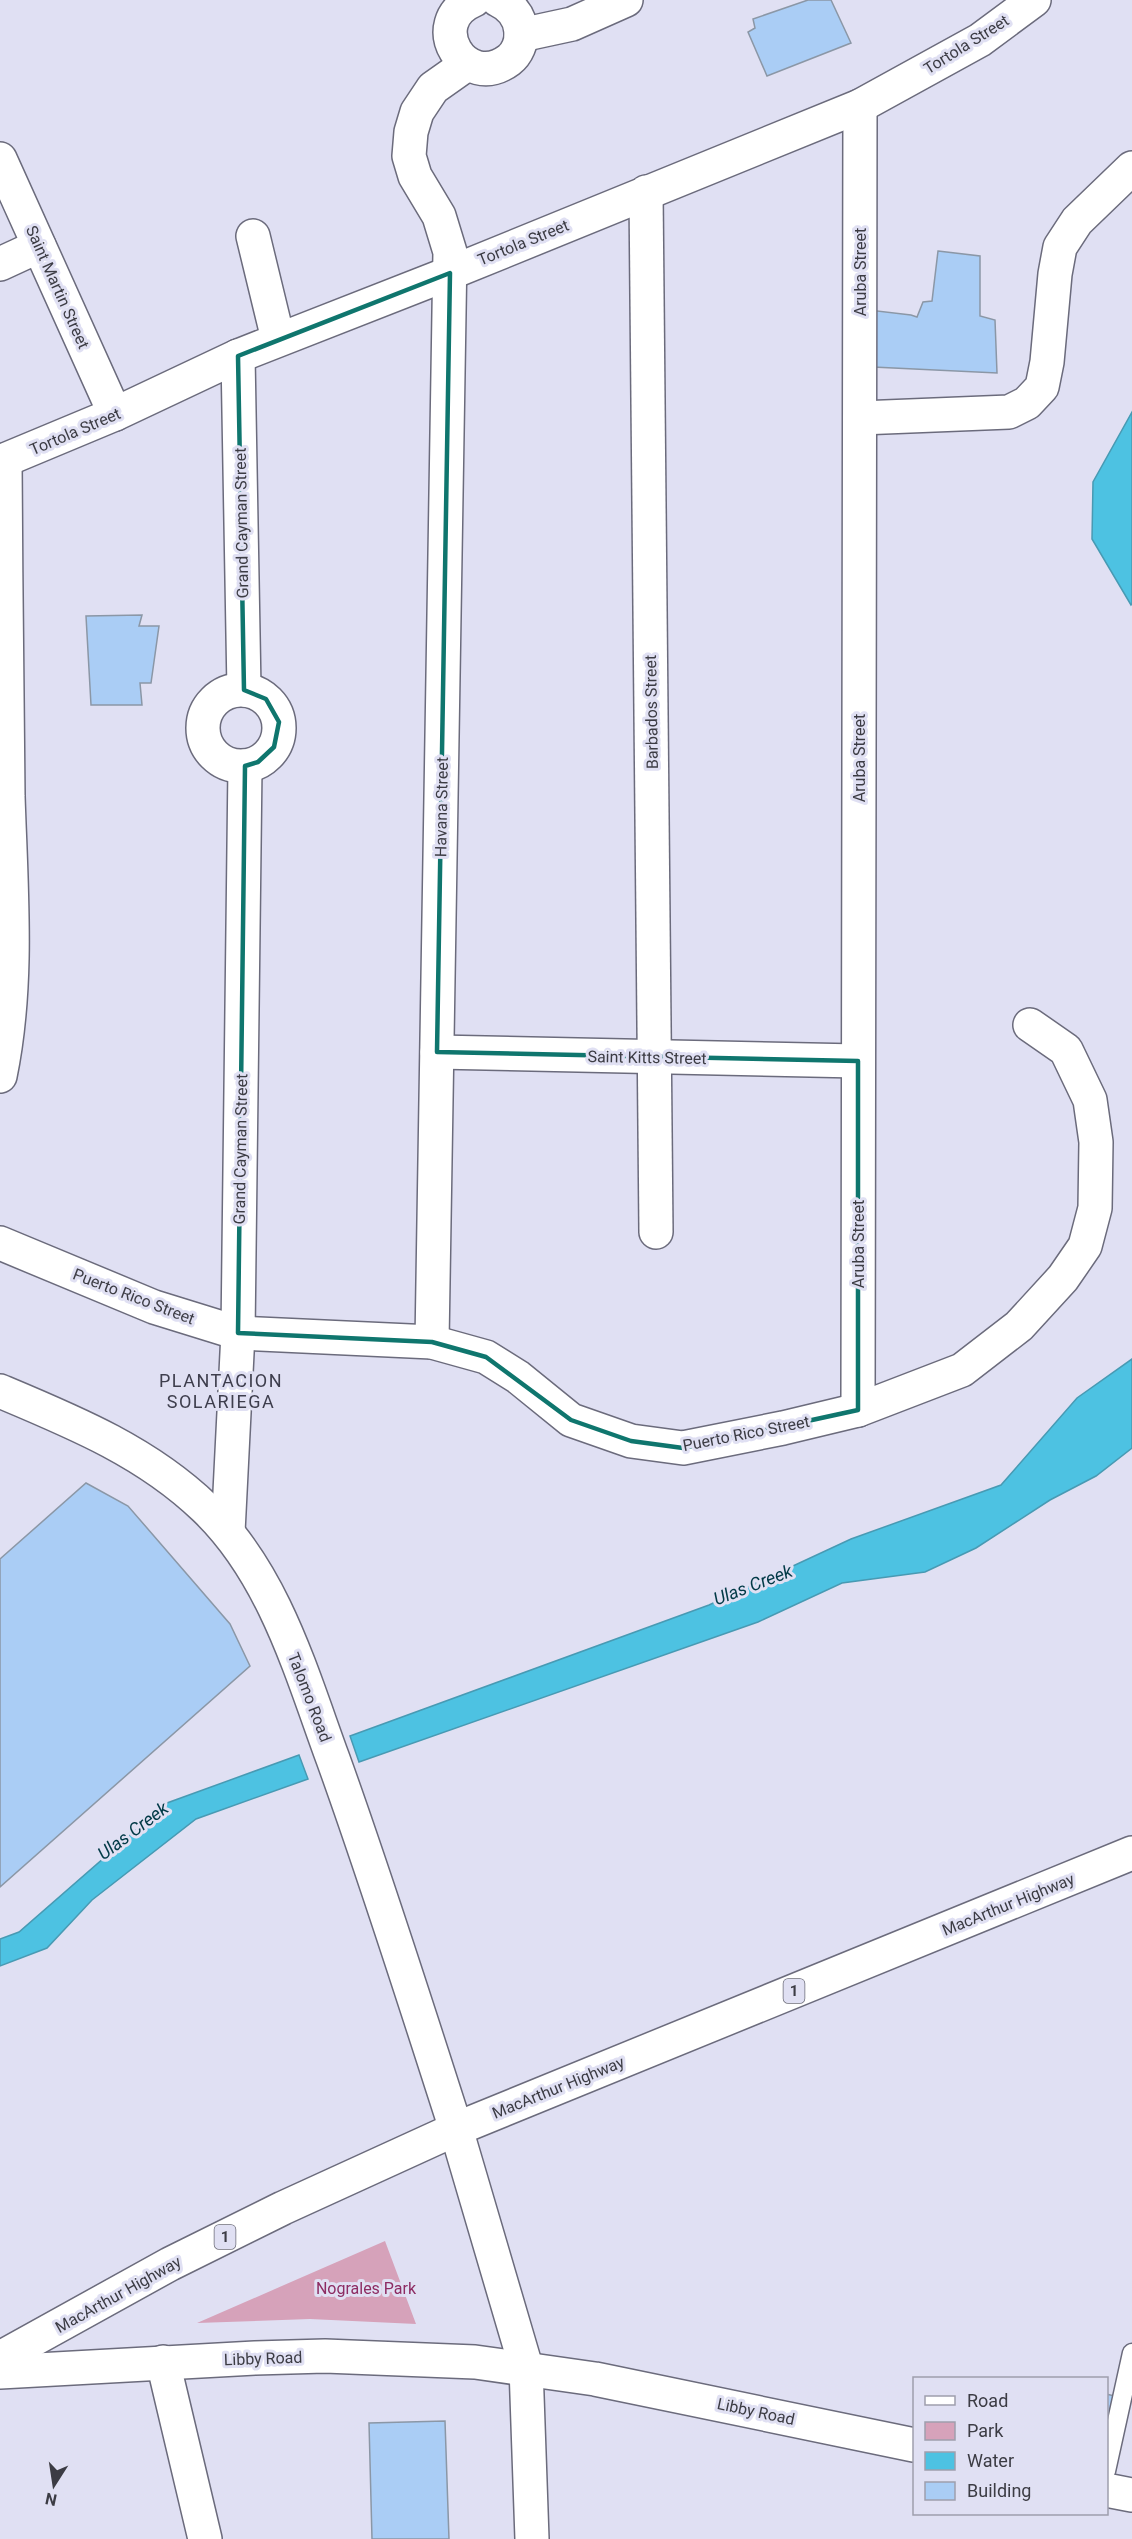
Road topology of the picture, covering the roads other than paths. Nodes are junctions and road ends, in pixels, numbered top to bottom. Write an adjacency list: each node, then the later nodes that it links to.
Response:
1 (474, 0): 6 (main road)
2 (498, 0): 5 (main road)
3 (626, 0): 5 (main road)
4 (1034, 0): 7 (main road, Tortola Street)
5 (522, 35): 6 (main road)
6 (467, 64): 14 (main road, Havana Street)
7 (860, 106): 10 (main road, Tortola Street); 18 (main road, Aruba Street)
8 (0, 159): 12 (main road, Saint Martin Street)
9 (1132, 168): 18 (main road)
10 (646, 192): 14 (main road, Tortola Street); 26 (main road, Barbados Street)
11 (253, 236): 15 (main road)
12 (39, 246): 13 (main road); 17 (main road, Saint Martin Street)
13 (0, 264)
14 (450, 273): 15 (main road, Tortola Street); 24 (main road, Havana Street)
15 (278, 339): 16 (main road, Tortola Street)
16 (238, 356): 17 (main road, Tortola Street); 21 (main road, Grand Cayman Street)
17 (116, 414): 19 (main road, Tortola Street)
18 (860, 418): 27 (main road, Aruba Street)
19 (3, 461): 20 (main road)
20 (3, 685): 25 (main road)
21 (244, 690): 22 (main road); 22 (main road)
22 (245, 766): 30 (main road, Grand Cayman Street)
23 (1030, 1025): 33 (main road, Puerto Rico Street)
24 (436, 1053): 26 (main road, Saint Kitts Street); 31 (main road, Havana Street)
25 (2, 1056)
26 (654, 1057): 27 (main road, Saint Kitts Street); 28 (main road, Barbados Street)
27 (858, 1061): 33 (main road, Aruba Street)
28 (656, 1232)
29 (0, 1243): 30 (main road, Puerto Rico Street)
30 (238, 1333): 31 (main road, Puerto Rico Street); 34 (main road, Grand Cayman Street)
31 (432, 1342): 33 (main road, Puerto Rico Street)
32 (0, 1391): 34 (main road, Talomo Road)
33 (858, 1410)
34 (228, 1532): 36 (main road, Talomo Road)
35 (1132, 1853): 36 (main road, MacArthur Highway / 1)
36 (456, 2129): 38 (main road, MacArthur Highway / 1); 40 (main road)
37 (1132, 2353): 43 (lane)
38 (0, 2358)
39 (163, 2362): 40 (main road, Libby Road); 41 (main road, Libby Road); 46 (main road)
40 (526, 2367): 42 (main road, Libby Road); 47 (main road)
41 (0, 2372)
42 (913, 2445)
43 (1108, 2466)
44 (1108, 2490): 45 (main road)
45 (1132, 2495)
46 (205, 2539)
47 (532, 2539)

